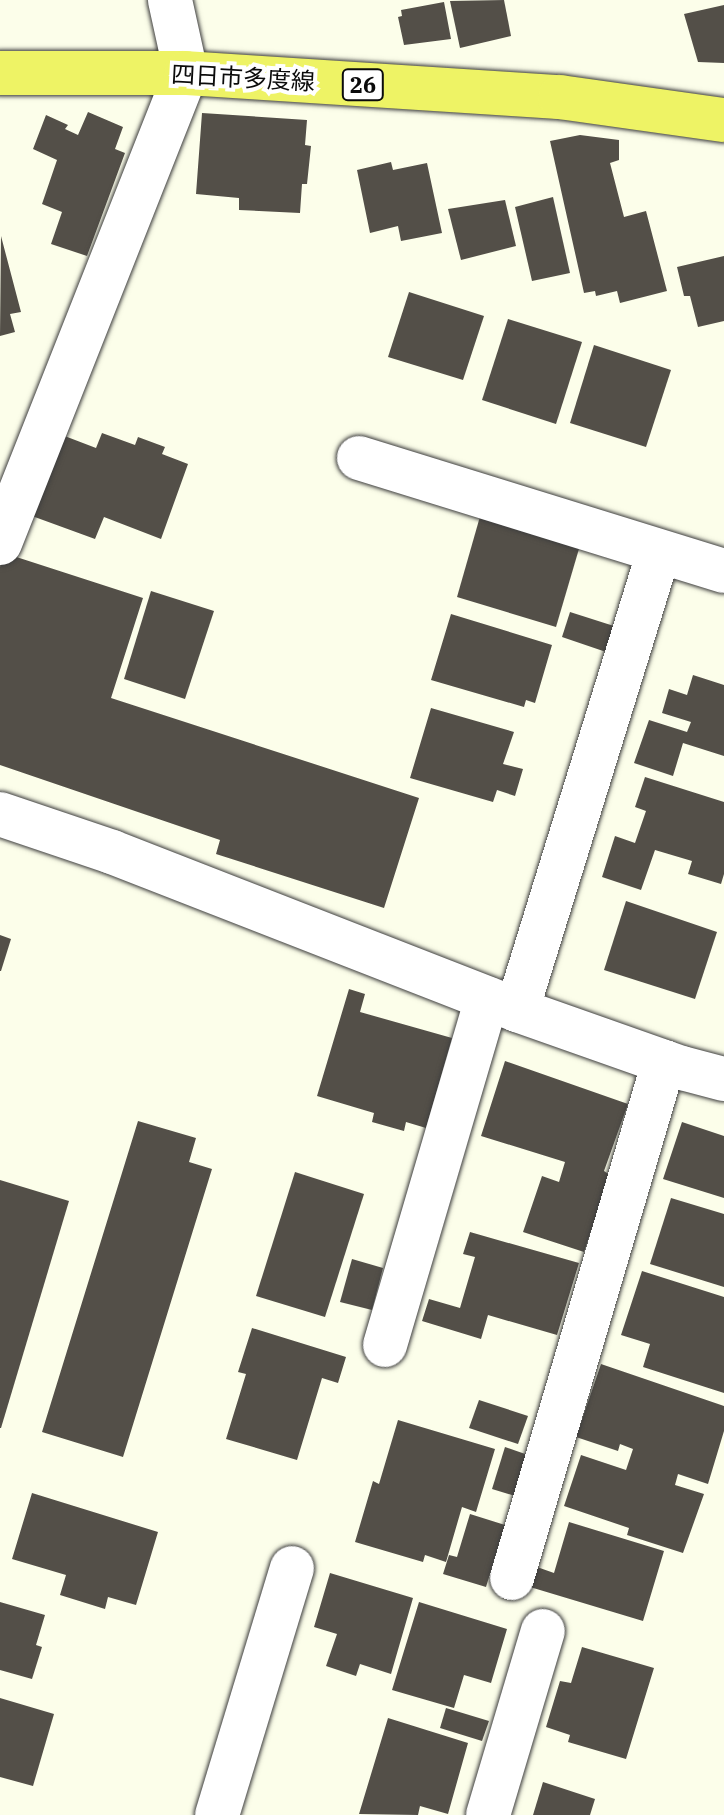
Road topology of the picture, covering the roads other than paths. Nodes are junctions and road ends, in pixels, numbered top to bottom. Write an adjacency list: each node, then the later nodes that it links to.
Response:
1 (170, 0): 3 (street)
2 (0, 73): 3 (main road, 四日市多度線 / 26)
3 (186, 73): 4 (main road, 四日市多度線 / 26); 6 (street)
4 (724, 120)
5 (359, 458): 7 (street)
6 (0, 543)
7 (659, 551): 8 (street); 10 (street)
8 (724, 571)
9 (0, 814): 10 (street)
10 (502, 1005): 11 (street); 13 (street)
11 (664, 1062): 12 (street); 15 (street)
12 (724, 1079)
13 (385, 1345)
14 (292, 1568): 17 (street)
15 (512, 1578)
16 (543, 1631): 18 (street)
17 (217, 1815)
18 (488, 1815)

